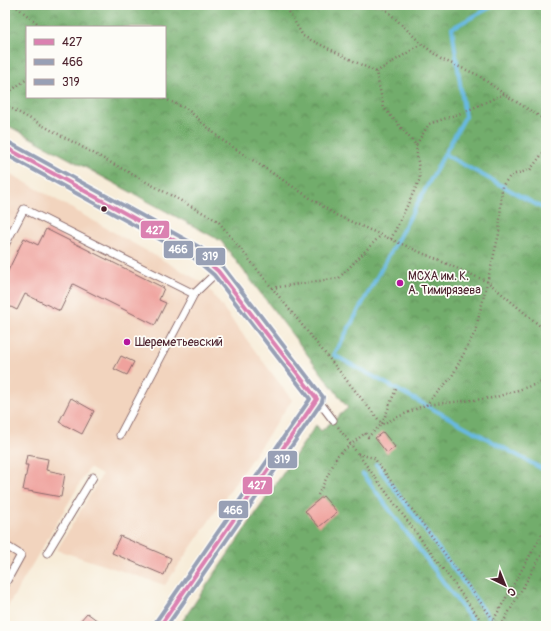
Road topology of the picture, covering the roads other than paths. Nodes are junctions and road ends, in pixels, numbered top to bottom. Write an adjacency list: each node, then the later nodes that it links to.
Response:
1 (5, 147): 3 (street)
2 (5, 245): 4 (lane)
3 (218, 271): 4 (lane); 5 (street)
4 (194, 294): 7 (lane)
5 (317, 399): 6 (lane); 12 (street)
6 (333, 420)
7 (120, 435)
8 (93, 477): 10 (lane)
9 (5, 545): 11 (lane)
10 (47, 553)
11 (5, 584)
12 (160, 626)

